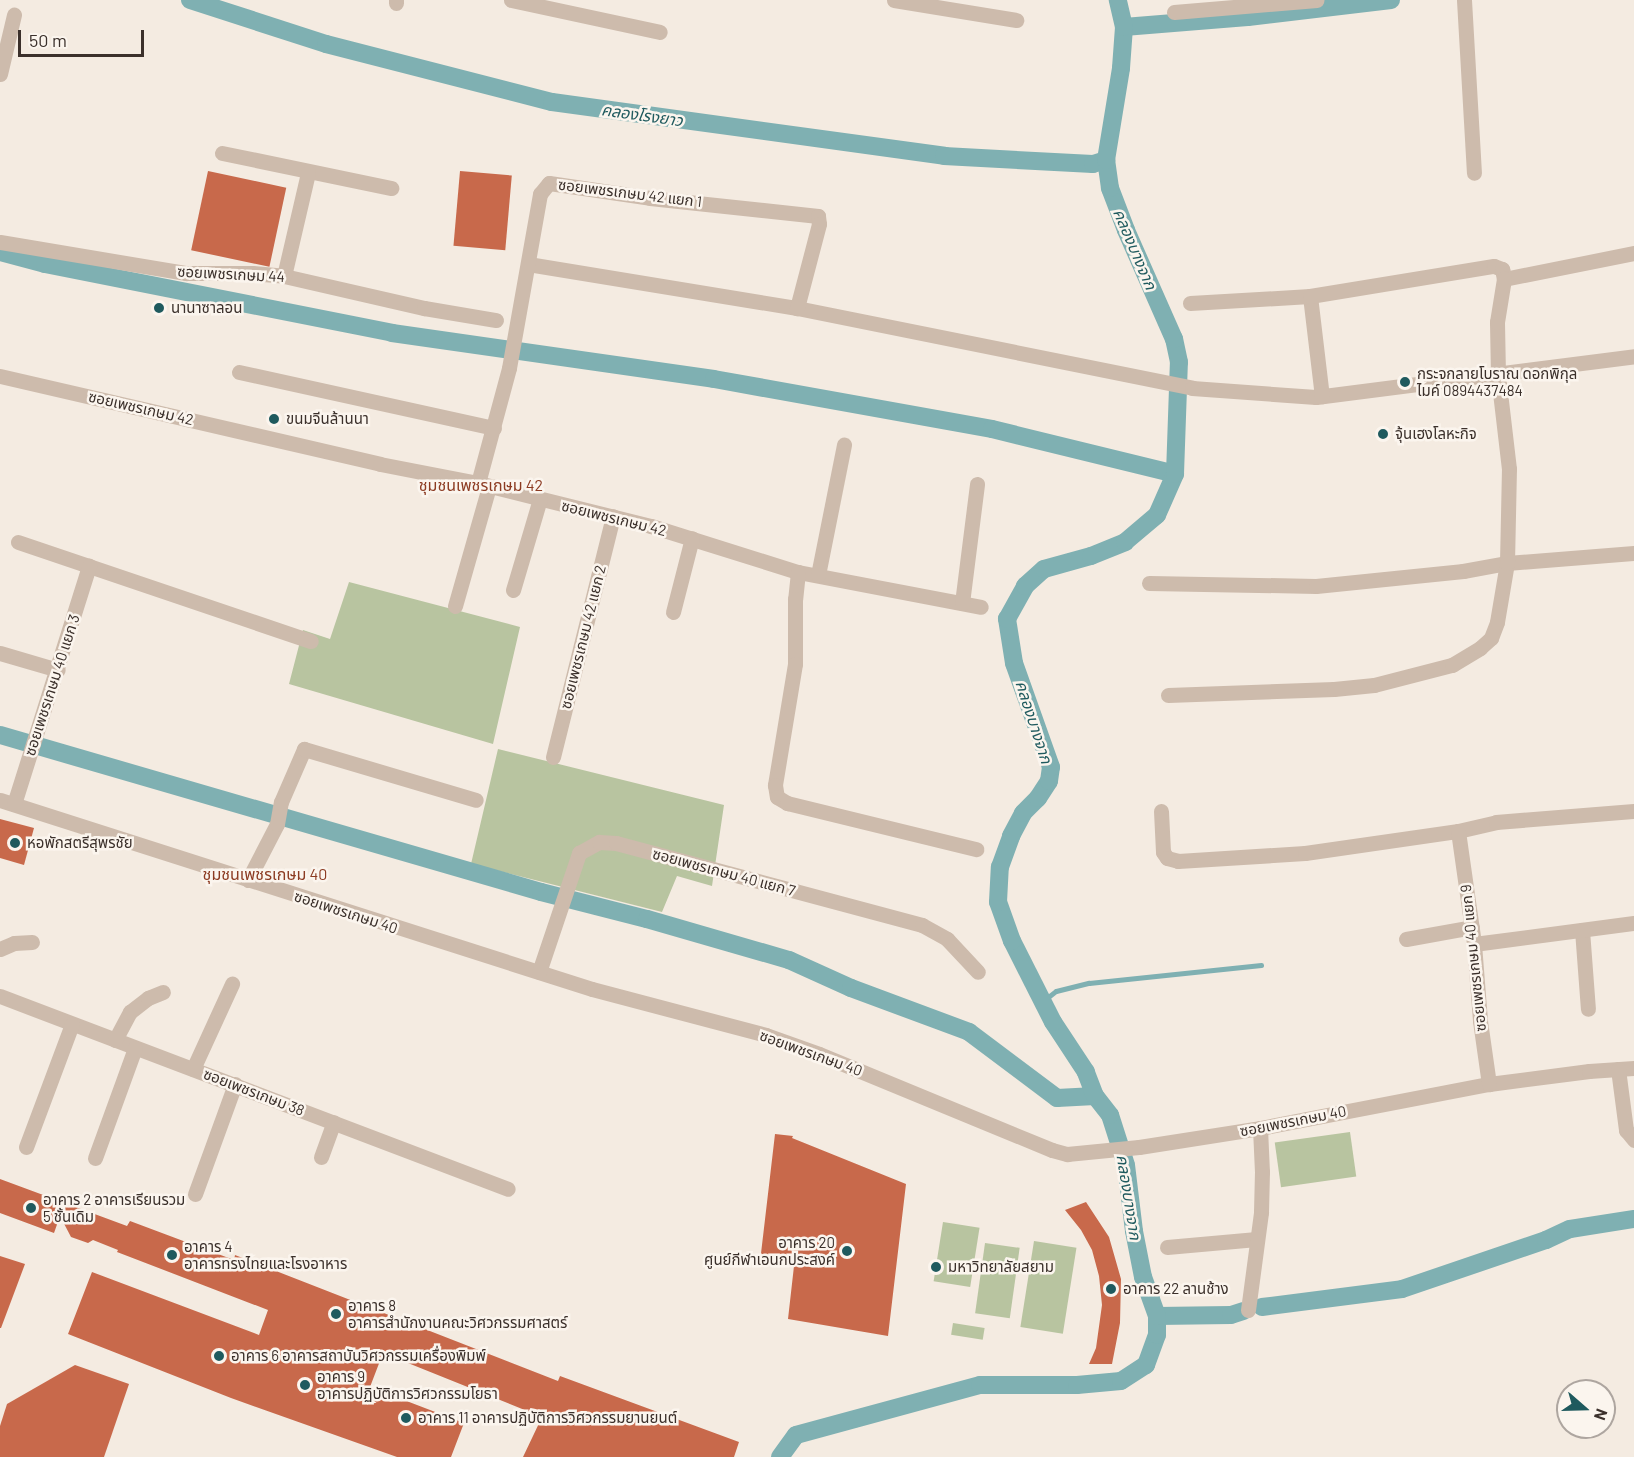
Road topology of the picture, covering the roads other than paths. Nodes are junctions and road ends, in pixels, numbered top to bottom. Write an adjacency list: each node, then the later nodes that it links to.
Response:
1 (511, 0): 8 (street)
2 (894, 0): 7 (street)
3 (1316, 0): 5 (street)
4 (1465, 4): 12 (street)
5 (1174, 12)
6 (14, 15): 9 (street)
7 (1016, 20)
8 (660, 32)
9 (1, 65)
10 (222, 153): 11 (street)
11 (308, 173): 13 (street); 17 (street)
12 (1474, 173)
13 (391, 188)
14 (0, 242): 17 (street, ซอยเพชรเกษม 44)
15 (1634, 253): 18 (street)
16 (528, 264): 21 (street); 21 (street, ซอยเพชรเกษม 42 แยก 1); 28 (street, ซอยเพชรเกษม 42 แยก 1)
17 (284, 276): 22 (street, ซอยเพชรเกษม 44)
18 (1504, 279): 19 (street); 25 (street)
19 (1310, 296): 20 (street); 27 (street)
20 (1190, 303)
21 (797, 308): 27 (street)
22 (496, 320)
23 (1634, 356): 25 (street)
24 (239, 372): 28 (street)
25 (1498, 375): 27 (street); 37 (street)
26 (0, 376): 31 (street, ซอยเพชรเกษม 42)
27 (1322, 396)
28 (494, 428): 31 (street, ซอยเพชรเกษม 42 แยก 1)
29 (844, 445): 40 (street)
30 (977, 484): 43 (street)
31 (484, 485): 32 (street, ซอยเพชรเกษม 42); 44 (street, ซอยเพชรเกษม 42 แยก 1)
32 (540, 499): 33 (street, ซอยเพชรเกษม 42); 42 (street)
33 (613, 516): 34 (street, ซอยเพชรเกษม 42); 51 (street, ซอยเพชรเกษม 42 แยก 2)
34 (692, 538): 39 (street, ซอยเพชรเกษม 42); 46 (street)
35 (18, 542): 38 (street)
36 (1634, 553): 37 (street)
37 (1507, 563): 41 (street); 50 (street)
38 (89, 566): 47 (street); 49 (street, ซอยเพชรเกษม 40 แยก 3)
39 (798, 572): 40 (street, ซอยเพชรเกษม 42); 57 (street)
40 (818, 575): 43 (street, ซอยเพชรเกษม 42)
41 (1149, 583)
42 (513, 590)
43 (962, 603): 45 (street, ซอยเพชรเกษม 42)
44 (455, 606)
45 (981, 607)
46 (672, 612)
47 (311, 641)
48 (0, 653): 49 (street)
49 (58, 670): 53 (street, ซอยเพชรเกษม 40 แยก 3)
50 (1168, 695)
51 (553, 757)
52 (476, 800): 58 (street)
53 (7, 802): 58 (street, ซอยเพชรเกษม 40)
54 (1161, 811): 56 (street)
55 (1634, 811): 56 (street)
56 (1458, 831): 60 (street, ซอยเพชรเกษม 40 แยก 9)
57 (976, 849)
58 (248, 880): 66 (street, ซอยเพชรเกษม 40)
59 (1634, 923): 61 (street)
60 (1472, 927): 62 (street); 64 (street, ซอยเพชรเกษม 40 แยก 9)
61 (1582, 930): 64 (street); 71 (street)
62 (1406, 939)
63 (32, 942): 65 (street)
64 (1474, 944): 78 (street, ซอยเพชรเกษม 40 แยก 9)
65 (0, 949)
66 (539, 972): 67 (street, ซอยเพชรเกษม 40 แยก 7); 80 (street, ซอยเพชรเกษม 40)
67 (978, 972)
68 (232, 984): 76 (street)
69 (164, 992): 73 (street)
70 (0, 996): 72 (street, ซอยเพชรเกษม 38)
71 (1588, 1009)
72 (72, 1024): 73 (street, ซอยเพชรเกษม 38); 82 (street)
73 (115, 1040): 74 (street, ซอยเพชรเกษม 38)
74 (135, 1048): 76 (street, ซอยเพชรเกษม 38); 84 (street)
75 (1626, 1068): 78 (street, ซอยเพชรเกษม 40); 81 (street)
76 (192, 1069): 77 (street, ซอยเพชรเกษม 38)
77 (234, 1084): 79 (street, ซอยเพชรเกษม 38); 86 (street)
78 (1489, 1084): 80 (street, ซอยเพชรเกษม 40)
79 (334, 1122): 83 (street); 85 (street, ซอยเพชรเกษม 38)
80 (1260, 1128): 87 (street)
81 (1634, 1140)
82 (26, 1147)
83 (321, 1157)
84 (95, 1158)
85 (508, 1188)
86 (195, 1194)
87 (1257, 1239): 88 (street); 89 (street)
88 (1167, 1247)
89 (1248, 1310)

